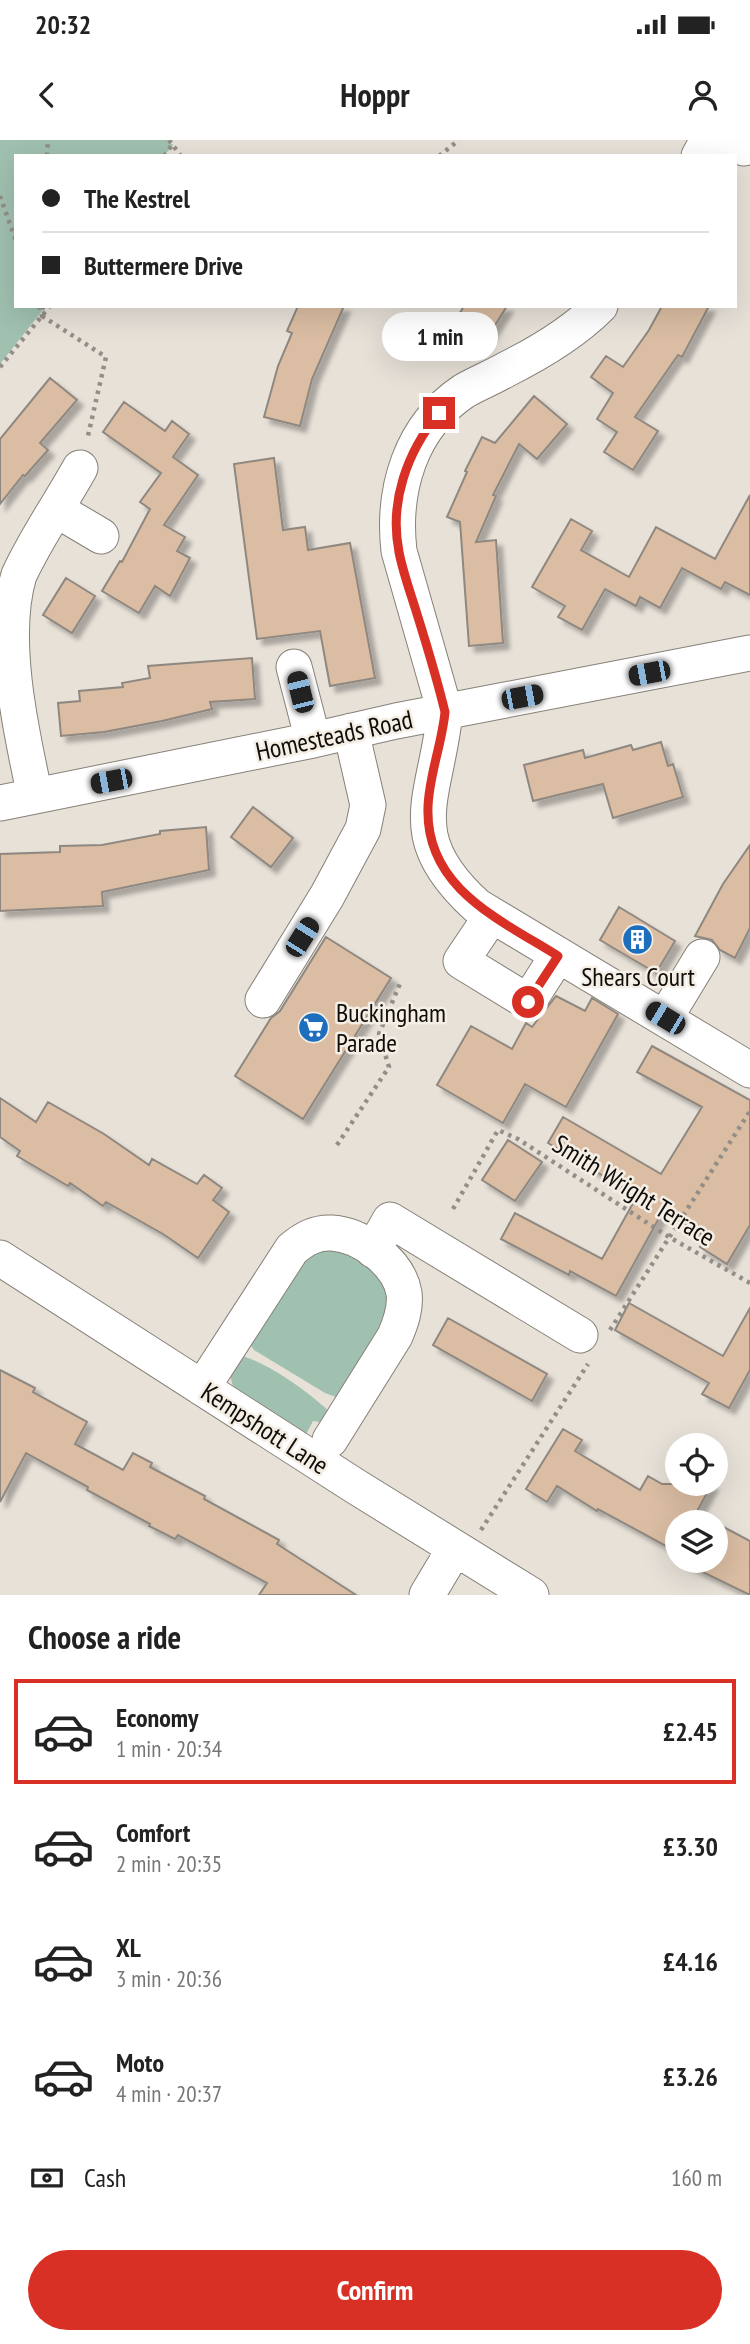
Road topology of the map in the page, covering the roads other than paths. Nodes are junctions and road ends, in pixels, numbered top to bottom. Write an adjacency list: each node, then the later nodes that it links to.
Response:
1 (598, 308): 7 (street)
2 (80, 468): 3 (street)
3 (57, 510): 4 (street); 10 (street)
4 (101, 536)
5 (750, 653): 7 (street, Homesteads Road)
6 (294, 667): 9 (street)
7 (445, 712): 8 (street, Homesteads Road); 12 (street)
8 (351, 731): 9 (street, Homesteads Road); 15 (street)
9 (313, 740): 10 (street, Homesteads Road)
10 (35, 796): 11 (street, Homesteads Road)
11 (0, 803)
12 (492, 915): 13 (street); 13 (street)
13 (558, 956): 16 (street)
14 (702, 957): 16 (street)
15 (263, 999)
16 (665, 1018): 17 (street)
17 (750, 1070)
18 (373, 1250): 20 (street); 21 (street); 22 (street)
19 (0, 1258): 21 (street, Kempshott Lane)
20 (593, 1343)
21 (202, 1388): 23 (street, Kempshott Lane)
22 (331, 1440)
23 (465, 1542): 24 (street); 25 (street, Kempshott Lane)
24 (426, 1595)
25 (531, 1595)

